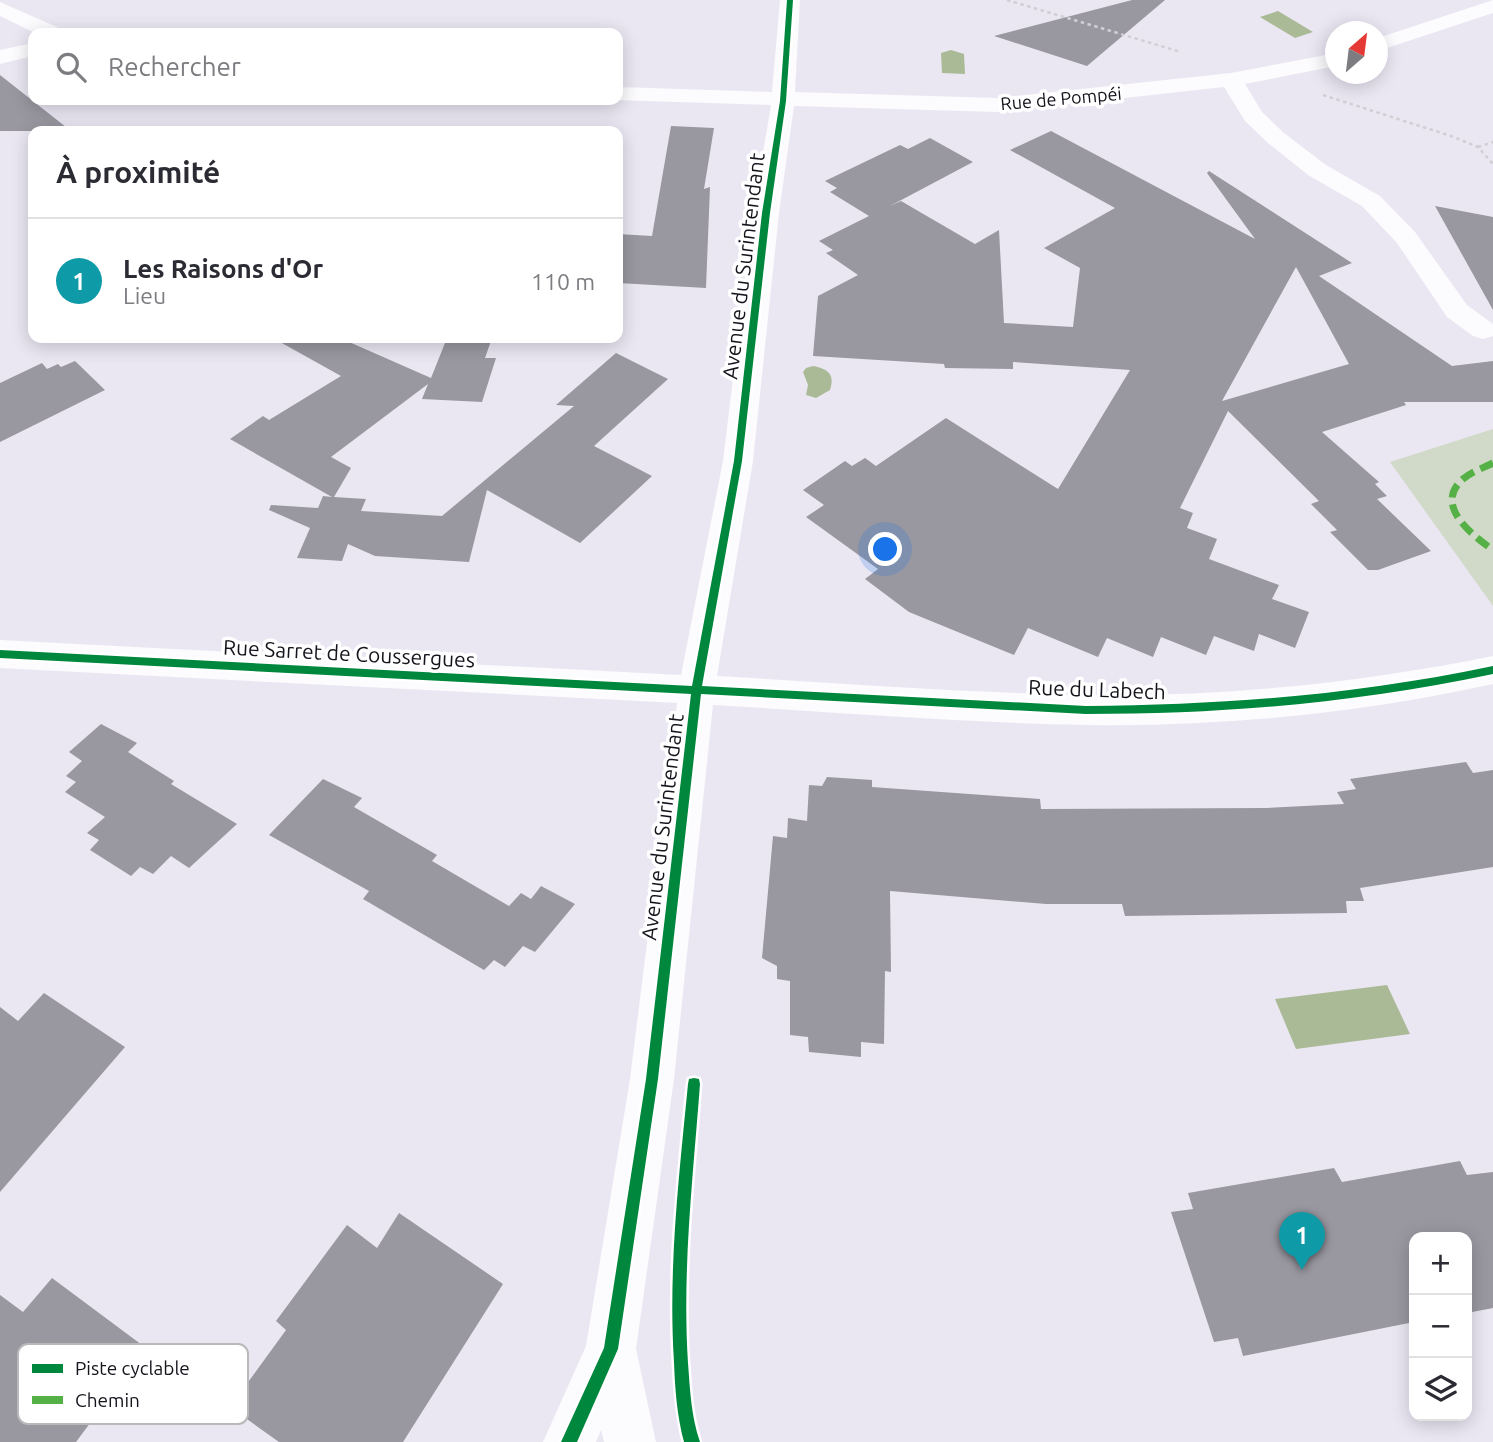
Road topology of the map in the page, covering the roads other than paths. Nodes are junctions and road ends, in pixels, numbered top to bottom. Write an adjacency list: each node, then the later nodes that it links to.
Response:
1 (790, 0): 11 (street, Avenue du Surintendant)
2 (1493, 6): 5 (street)
3 (0, 8): 4 (street)
4 (41, 28)
5 (1388, 41)
6 (28, 51): 7 (street)
7 (0, 57)
8 (1325, 61): 9 (street, Rue de Pompéi)
9 (1231, 80): 11 (street, Rue de Pompéi); 12 (street)
10 (623, 94): 11 (street, Rue de Pompéi)
11 (783, 101): 15 (street, Avenue du Surintendant)
12 (1483, 330)
13 (0, 654): 15 (street, Rue Sarret de Coussergues)
14 (1493, 670): 15 (street, Rue du Labech)
15 (696, 692): 16 (street, Avenue du Surintendant)
16 (611, 1349): 17 (street, Avenue du Surintendant); 18 (street, Avenue du Surintendant)
17 (569, 1442)
18 (630, 1442)

